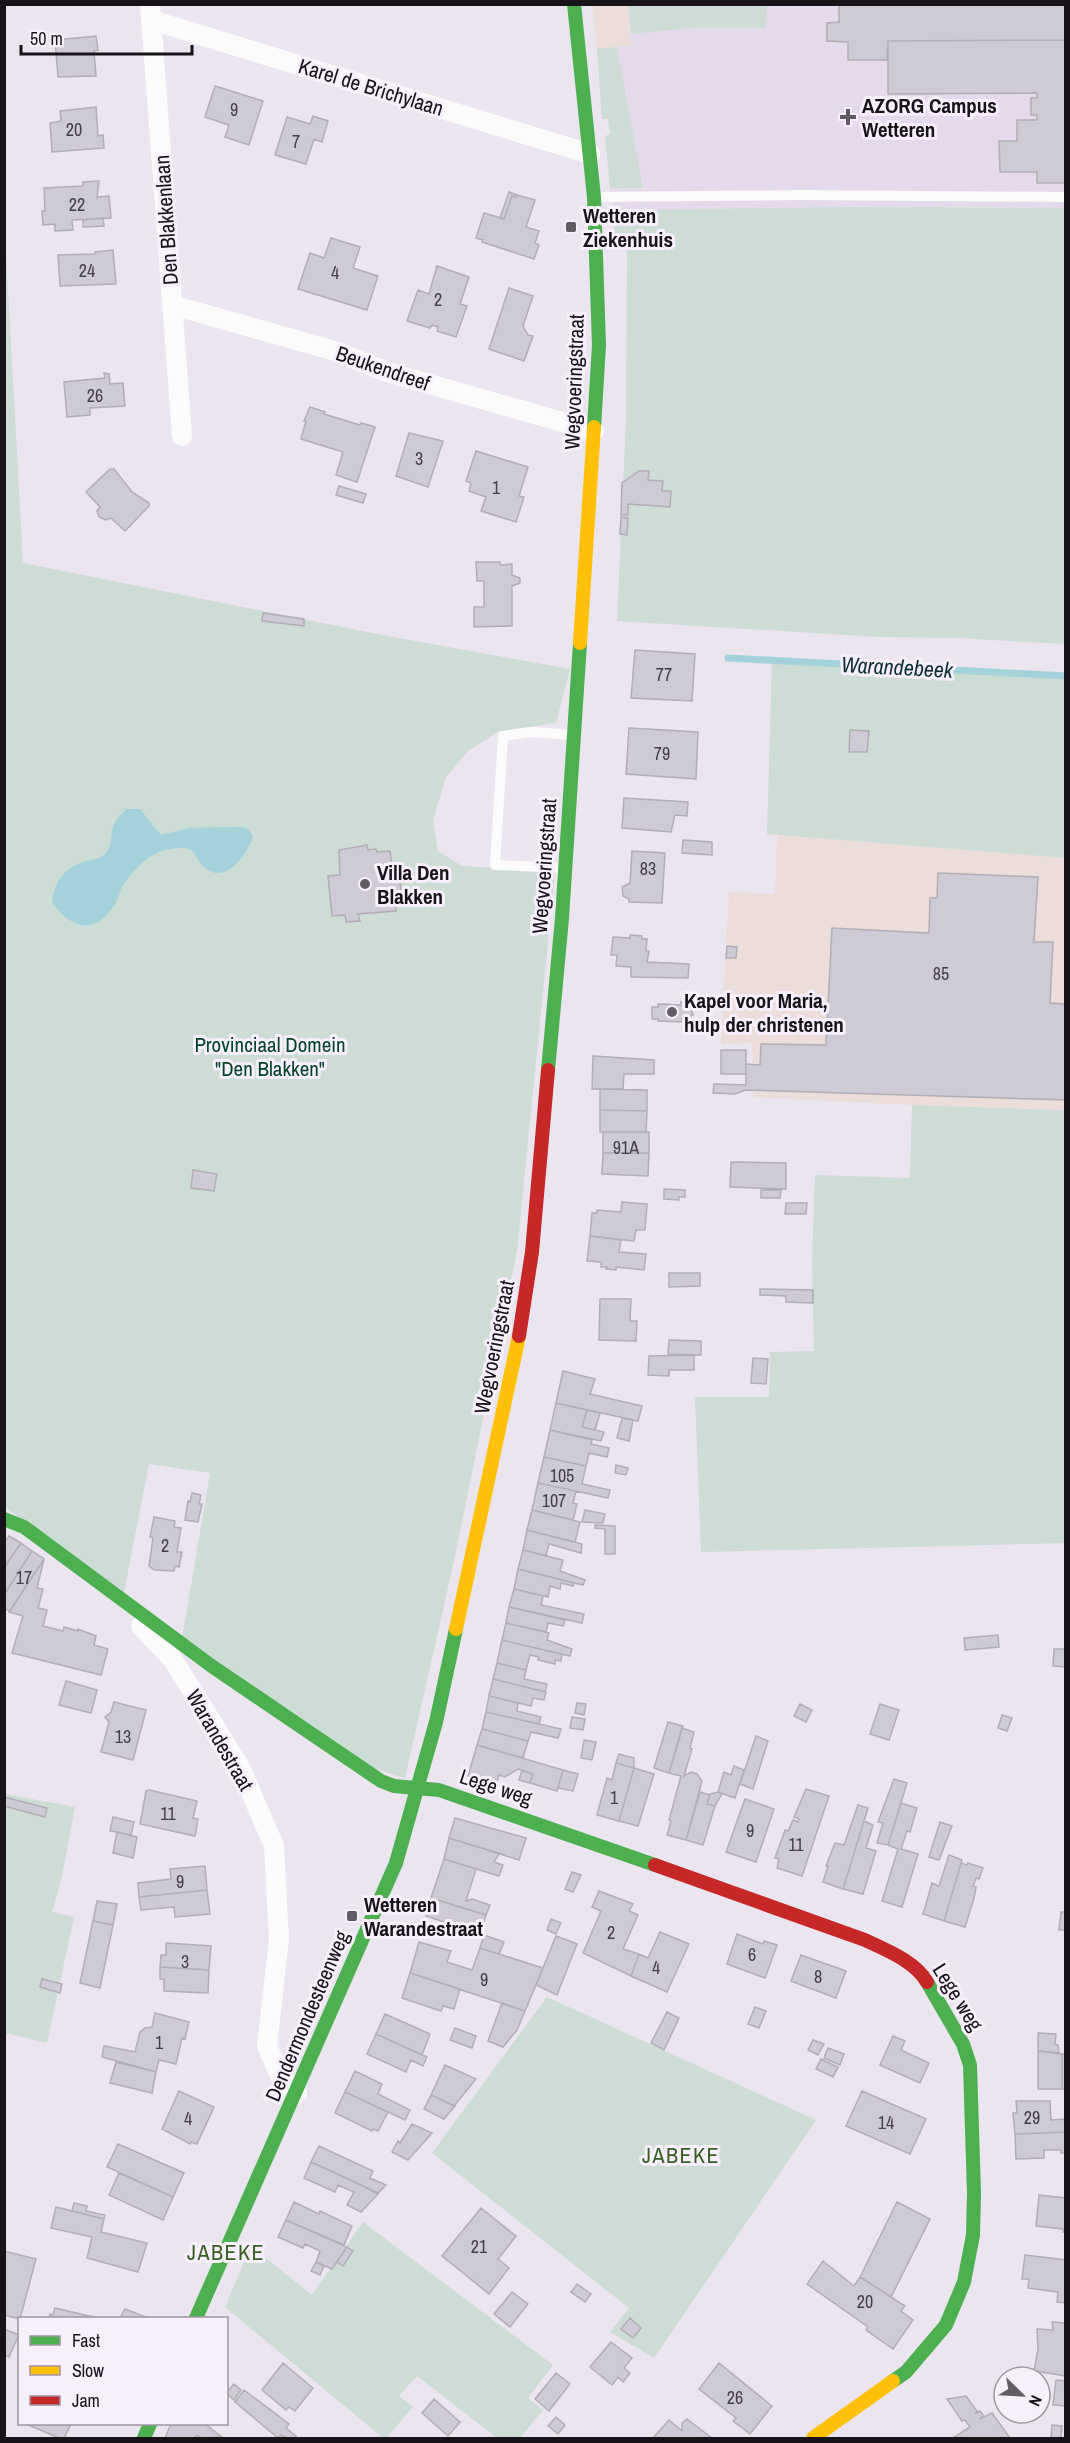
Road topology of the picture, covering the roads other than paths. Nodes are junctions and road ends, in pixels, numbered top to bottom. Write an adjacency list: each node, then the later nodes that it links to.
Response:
1 (574, 4): 3 (main road, Wegvoeringstraat)
2 (150, 12): 3 (street, Karel de Brichylaan); 6 (street, Den Blakkenlaan)
3 (590, 154): 5 (main road, Wegvoeringstraat)
4 (1065, 197): 5 (lane)
5 (594, 198): 7 (main road, Wegvoeringstraat)
6 (172, 305): 7 (street, Beukendreef); 8 (street, Den Blakkenlaan)
7 (594, 432): 9 (main road, Wegvoeringstraat)
8 (182, 436)
9 (574, 735): 10 (main road, Wegvoeringstraat); 10 (lane)
10 (566, 868): 13 (main road, Wegvoeringstraat)
11 (4, 1519): 12 (main road, Warandestraat)
12 (103, 1584): 14 (main road, Warandestraat); 15 (street, Warandestraat)
13 (436, 1722): 14 (main road, Dendermondesteenweg)
14 (419, 1787): 15 (main road, Dendermondesteenweg); 19 (main road, Lege weg)
15 (297, 2092): 16 (main road, Dendermondesteenweg)
16 (197, 2317)
17 (150, 2425): 18 (main road)
18 (144, 2439)
19 (813, 2439)

